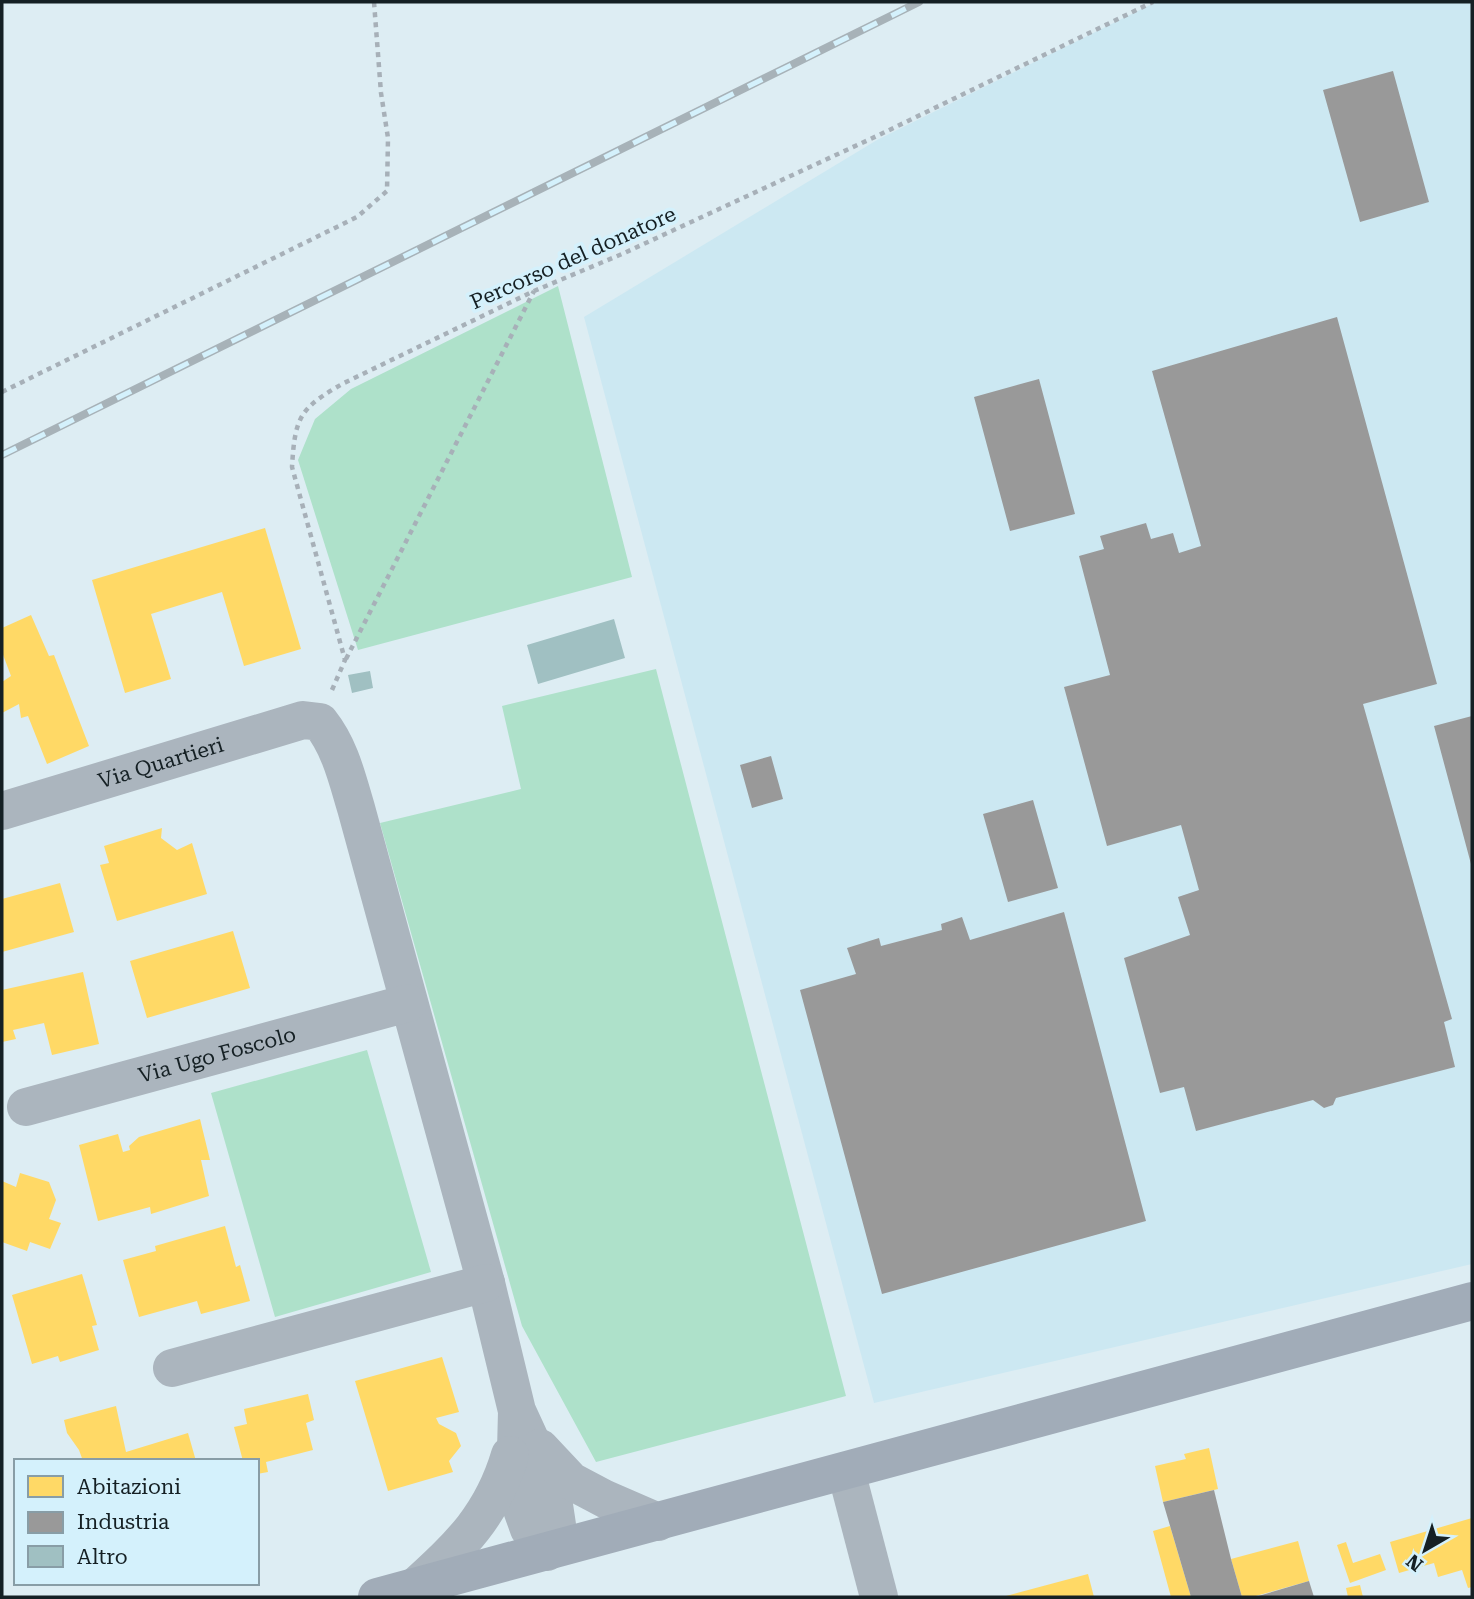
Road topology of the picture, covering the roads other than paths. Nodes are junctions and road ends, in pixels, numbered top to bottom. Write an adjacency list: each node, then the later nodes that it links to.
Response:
1 (2, 811): 2 (street, Via Quartieri)
2 (408, 1003): 3 (street, Via Ugo Foscolo); 4 (street)
3 (26, 1107)
4 (486, 1283): 6 (street); 7 (street)
5 (1472, 1301): 8 (main road)
6 (172, 1368)
7 (521, 1430): 9 (street); 10 (street); 11 (street)
8 (846, 1471): 9 (main road); 13 (street)
9 (657, 1522): 10 (main road)
10 (547, 1552): 11 (main road)
11 (415, 1587): 12 (main road)
12 (377, 1597)
13 (879, 1597)

